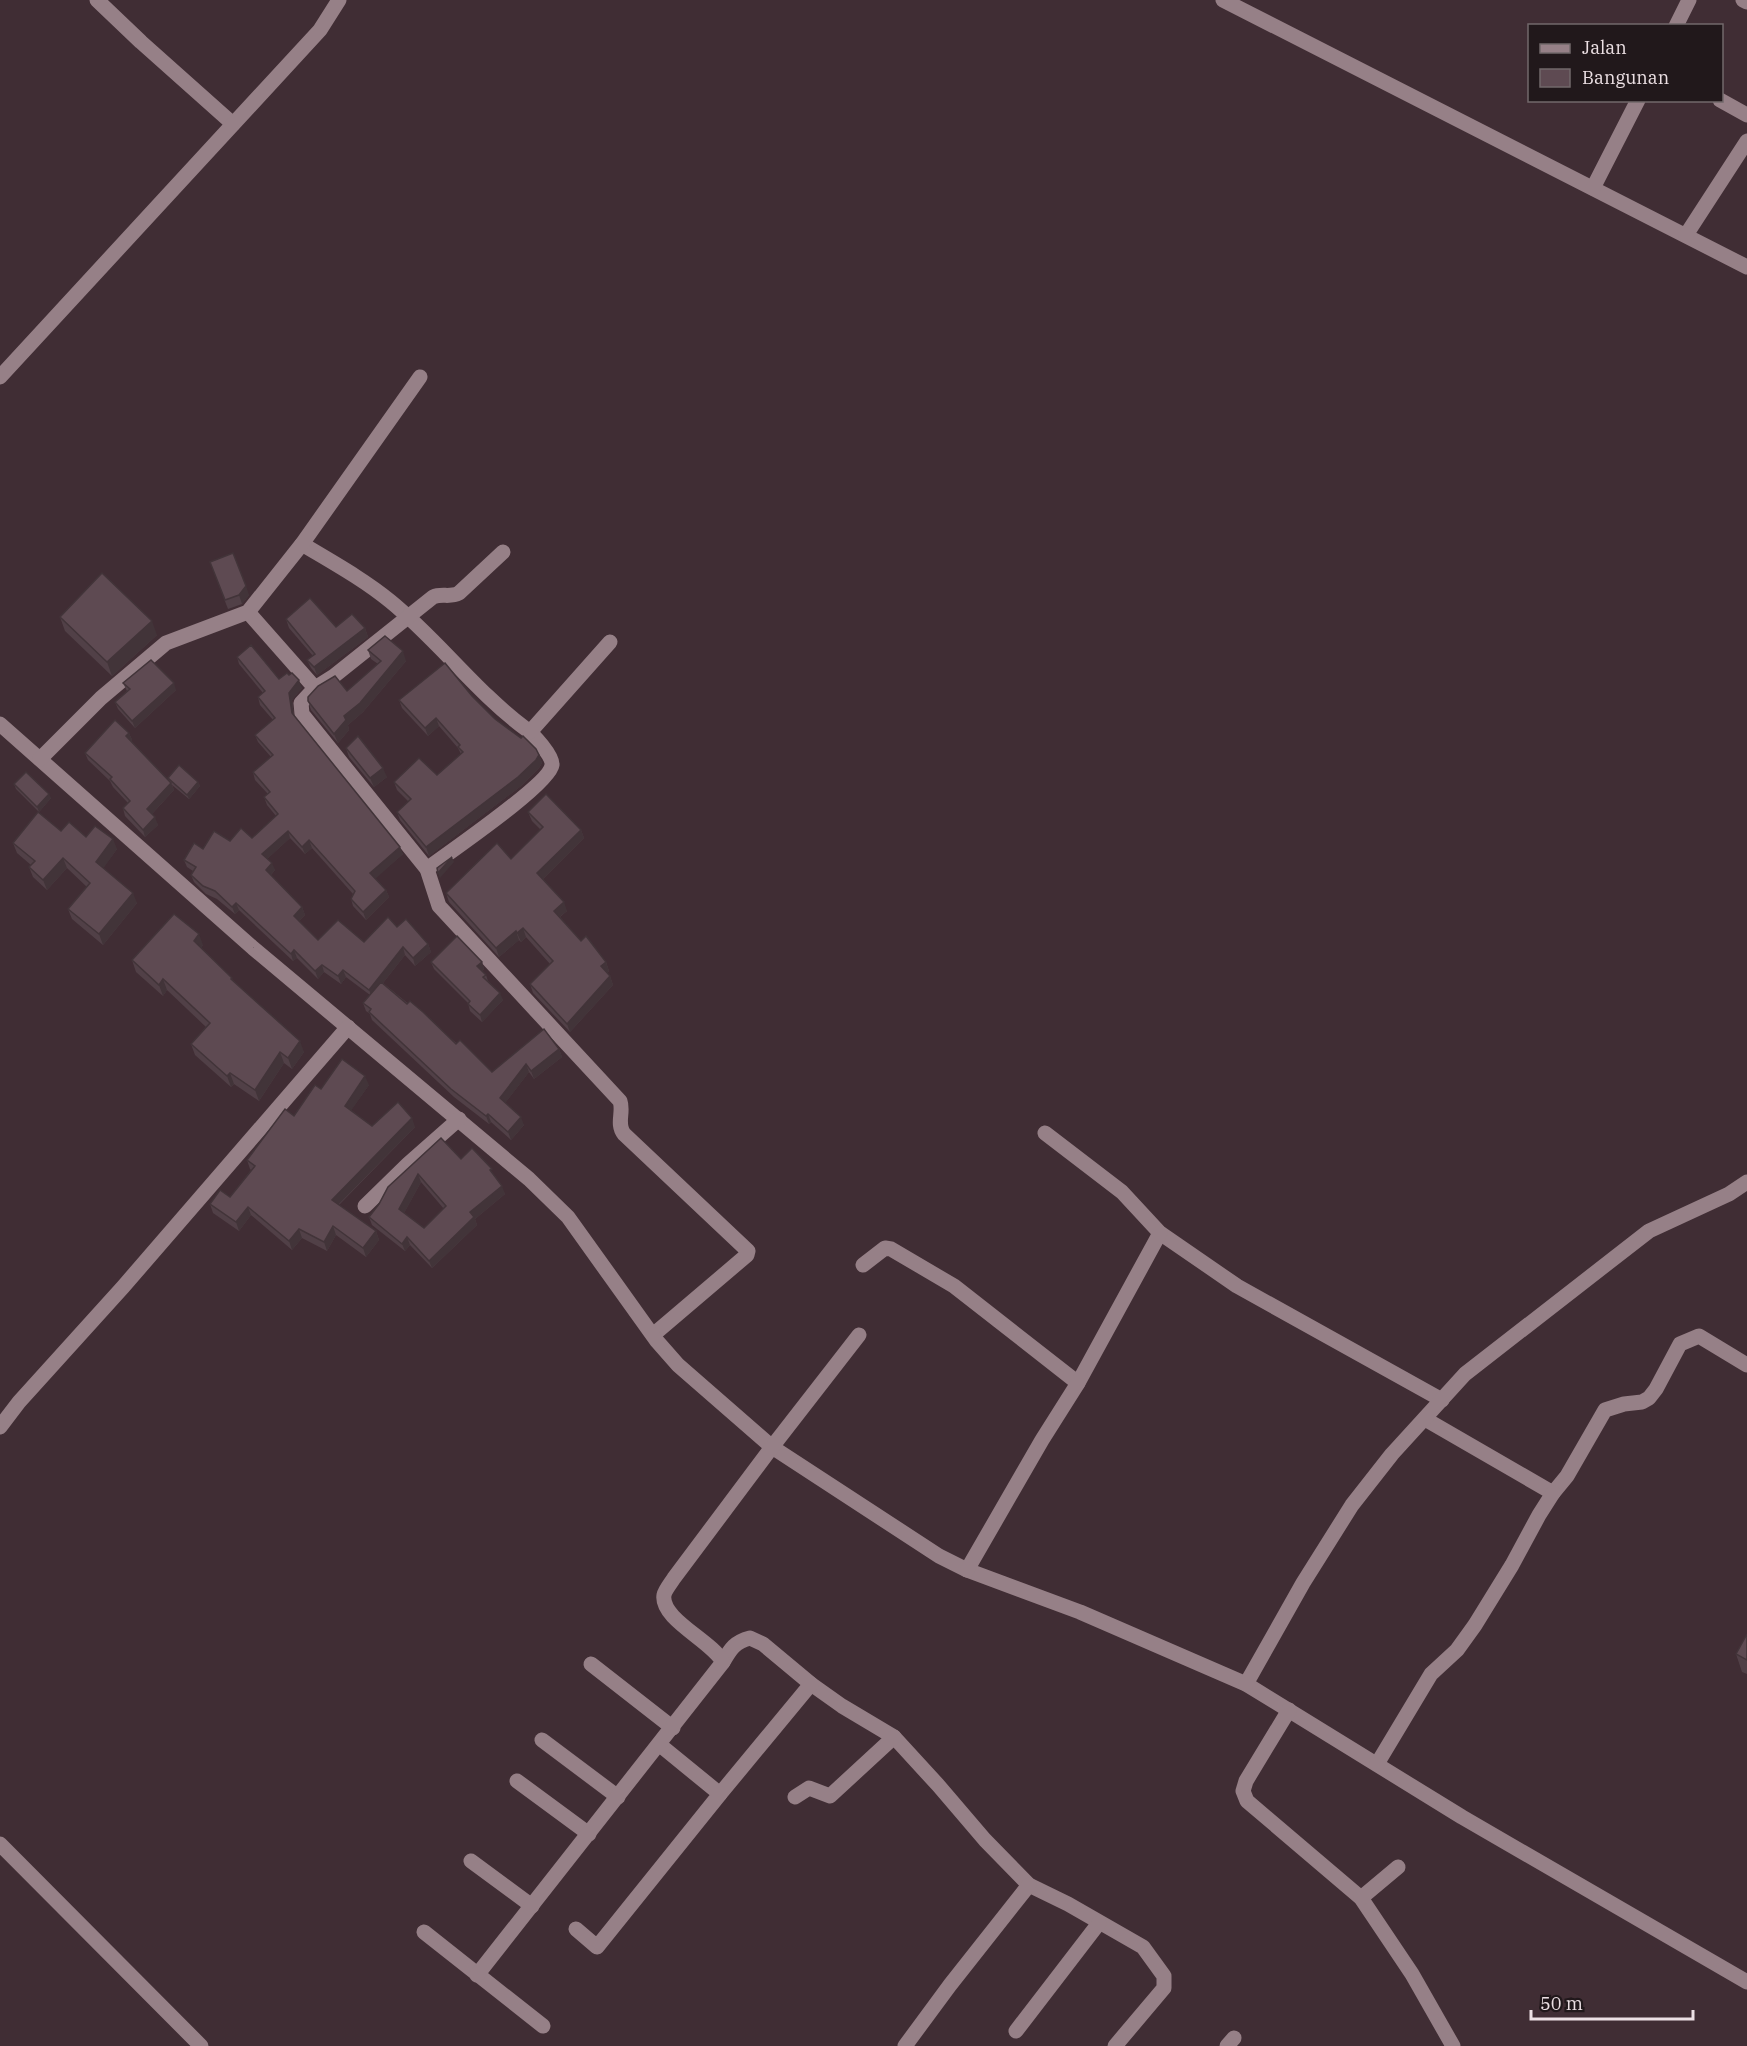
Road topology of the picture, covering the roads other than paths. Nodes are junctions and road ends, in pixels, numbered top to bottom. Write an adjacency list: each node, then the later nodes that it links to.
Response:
1 (97, 0): 11 (street)
2 (339, 0): 11 (street)
3 (1223, 0): 13 (street)
4 (1689, 0): 7 (street)
5 (1743, 0): 6 (street)
6 (1747, 2)
7 (1677, 24)
8 (1637, 102): 13 (street)
9 (1723, 102): 10 (street)
10 (1747, 115)
11 (233, 124): 16 (street)
12 (1747, 141): 14 (street)
13 (1593, 188): 14 (street)
14 (1686, 235): 15 (street)
15 (1747, 267)
16 (0, 377)
17 (420, 377): 18 (street)
18 (302, 544): 20 (street); 21 (street)
19 (503, 552): 21 (street)
20 (248, 612): 23 (street); 26 (street)
21 (408, 616): 23 (street); 25 (street)
22 (610, 642): 25 (street)
23 (315, 688): 27 (street)
24 (0, 724): 26 (street)
25 (530, 732): 27 (street)
26 (40, 759): 28 (street)
27 (428, 869): 35 (street)
28 (348, 1027): 29 (street); 41 (street)
29 (459, 1119): 32 (street); 35 (street)
30 (1045, 1133): 33 (street)
31 (1747, 1182): 39 (street)
32 (365, 1206)
33 (1160, 1233): 38 (street); 39 (street)
34 (863, 1265): 38 (street)
35 (653, 1335): 42 (street)
36 (859, 1335): 42 (street)
37 (1747, 1365): 43 (street)
38 (1078, 1383): 44 (street)
39 (1442, 1400): 40 (street)
40 (1425, 1419): 43 (street); 48 (street)
41 (0, 1427)
42 (772, 1447): 44 (street); 45 (street)
43 (1553, 1493): 54 (street)
44 (967, 1570): 48 (street)
45 (723, 1662): 47 (street); 50 (street)
46 (591, 1664): 50 (street)
47 (811, 1684): 51 (street); 56 (street)
48 (1246, 1684): 49 (street)
49 (1289, 1710): 54 (street); 64 (street)
50 (673, 1728): 53 (street)
51 (894, 1737): 58 (street); 63 (street)
52 (542, 1740): 57 (street)
53 (660, 1745): 56 (street); 57 (street)
54 (1377, 1764): 70 (street)
55 (517, 1781): 59 (street)
56 (720, 1794): 67 (street)
57 (618, 1797): 59 (street)
58 (795, 1797)
59 (589, 1834): 65 (street)
60 (0, 1844): 73 (street)
61 (471, 1861): 65 (street)
62 (1398, 1866): 64 (street)
63 (1029, 1885): 66 (street); 74 (street)
64 (1361, 1898): 76 (street)
65 (532, 1906): 69 (street)
66 (1099, 1923): 72 (street); 75 (street)
67 (576, 1929)
68 (424, 1932): 69 (street)
69 (477, 1975): 71 (street)
70 (1747, 1982)
71 (543, 2026)
72 (1016, 2031)
73 (201, 2046)
74 (905, 2046)
75 (1115, 2046)
76 (1453, 2046)

